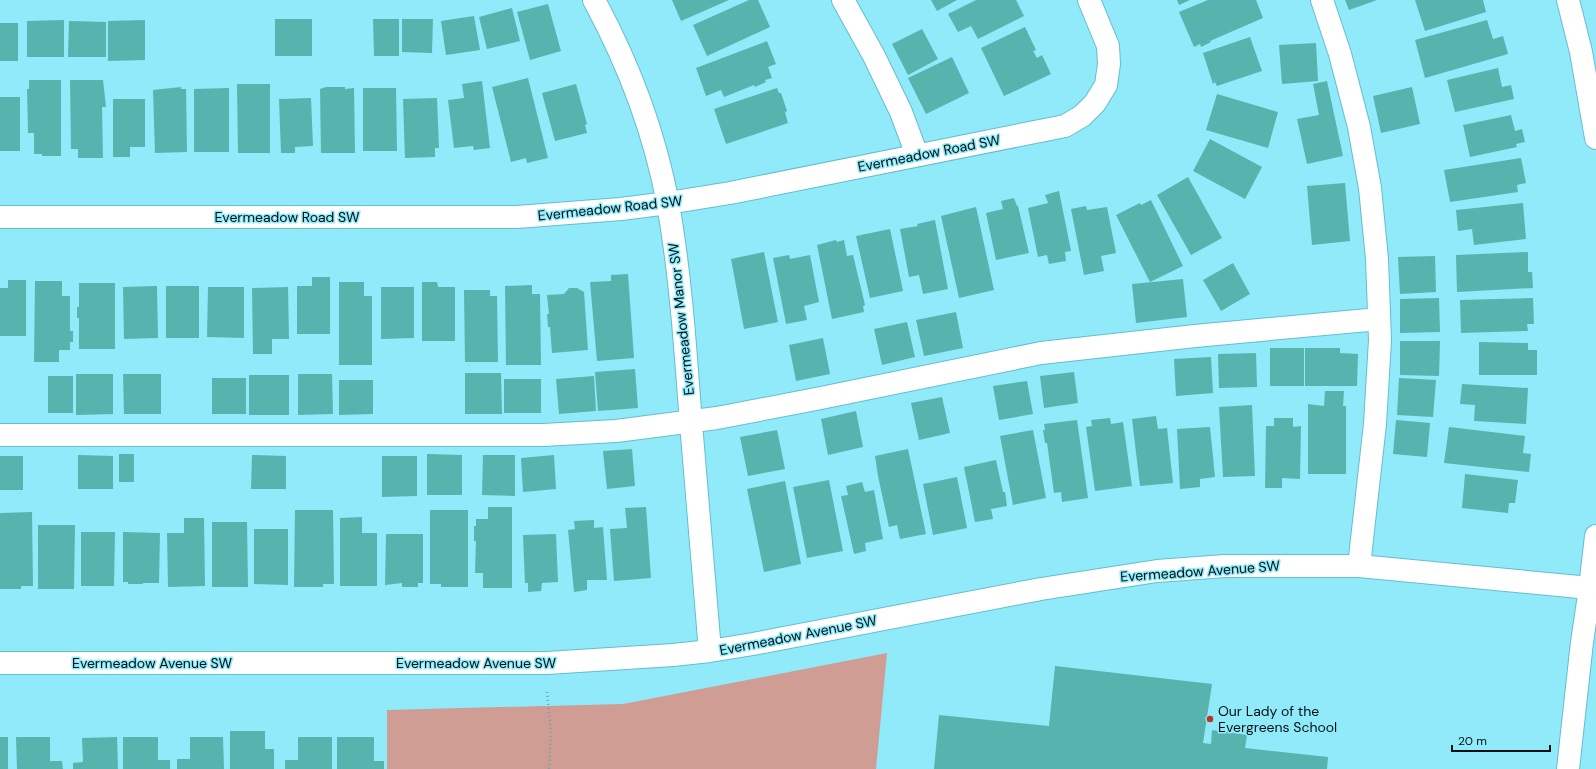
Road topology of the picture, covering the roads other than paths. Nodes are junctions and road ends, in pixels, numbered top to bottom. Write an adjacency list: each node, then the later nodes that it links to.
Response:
1 (594, 0): 8 (street, Evermeadow Manor SW)
2 (843, 0): 7 (street)
3 (1089, 0): 7 (street, Evermeadow Road SW)
4 (1322, 0): 10 (street)
5 (1568, 0): 6 (street)
6 (1595, 127)
7 (917, 155): 8 (street, Evermeadow Road SW)
8 (668, 203): 9 (street, Evermeadow Road SW); 11 (street, Evermeadow Manor SW)
9 (0, 217)
10 (1379, 319): 11 (street); 14 (street)
11 (691, 422): 12 (street); 16 (street, Evermeadow Manor SW)
12 (0, 435)
13 (1596, 536): 15 (street)
14 (1359, 566): 15 (street, Evermeadow Avenue SW); 16 (street, Evermeadow Avenue SW)
15 (1590, 588): 18 (street)
16 (710, 651): 17 (street, Evermeadow Avenue SW)
17 (0, 663)
18 (1568, 769)

